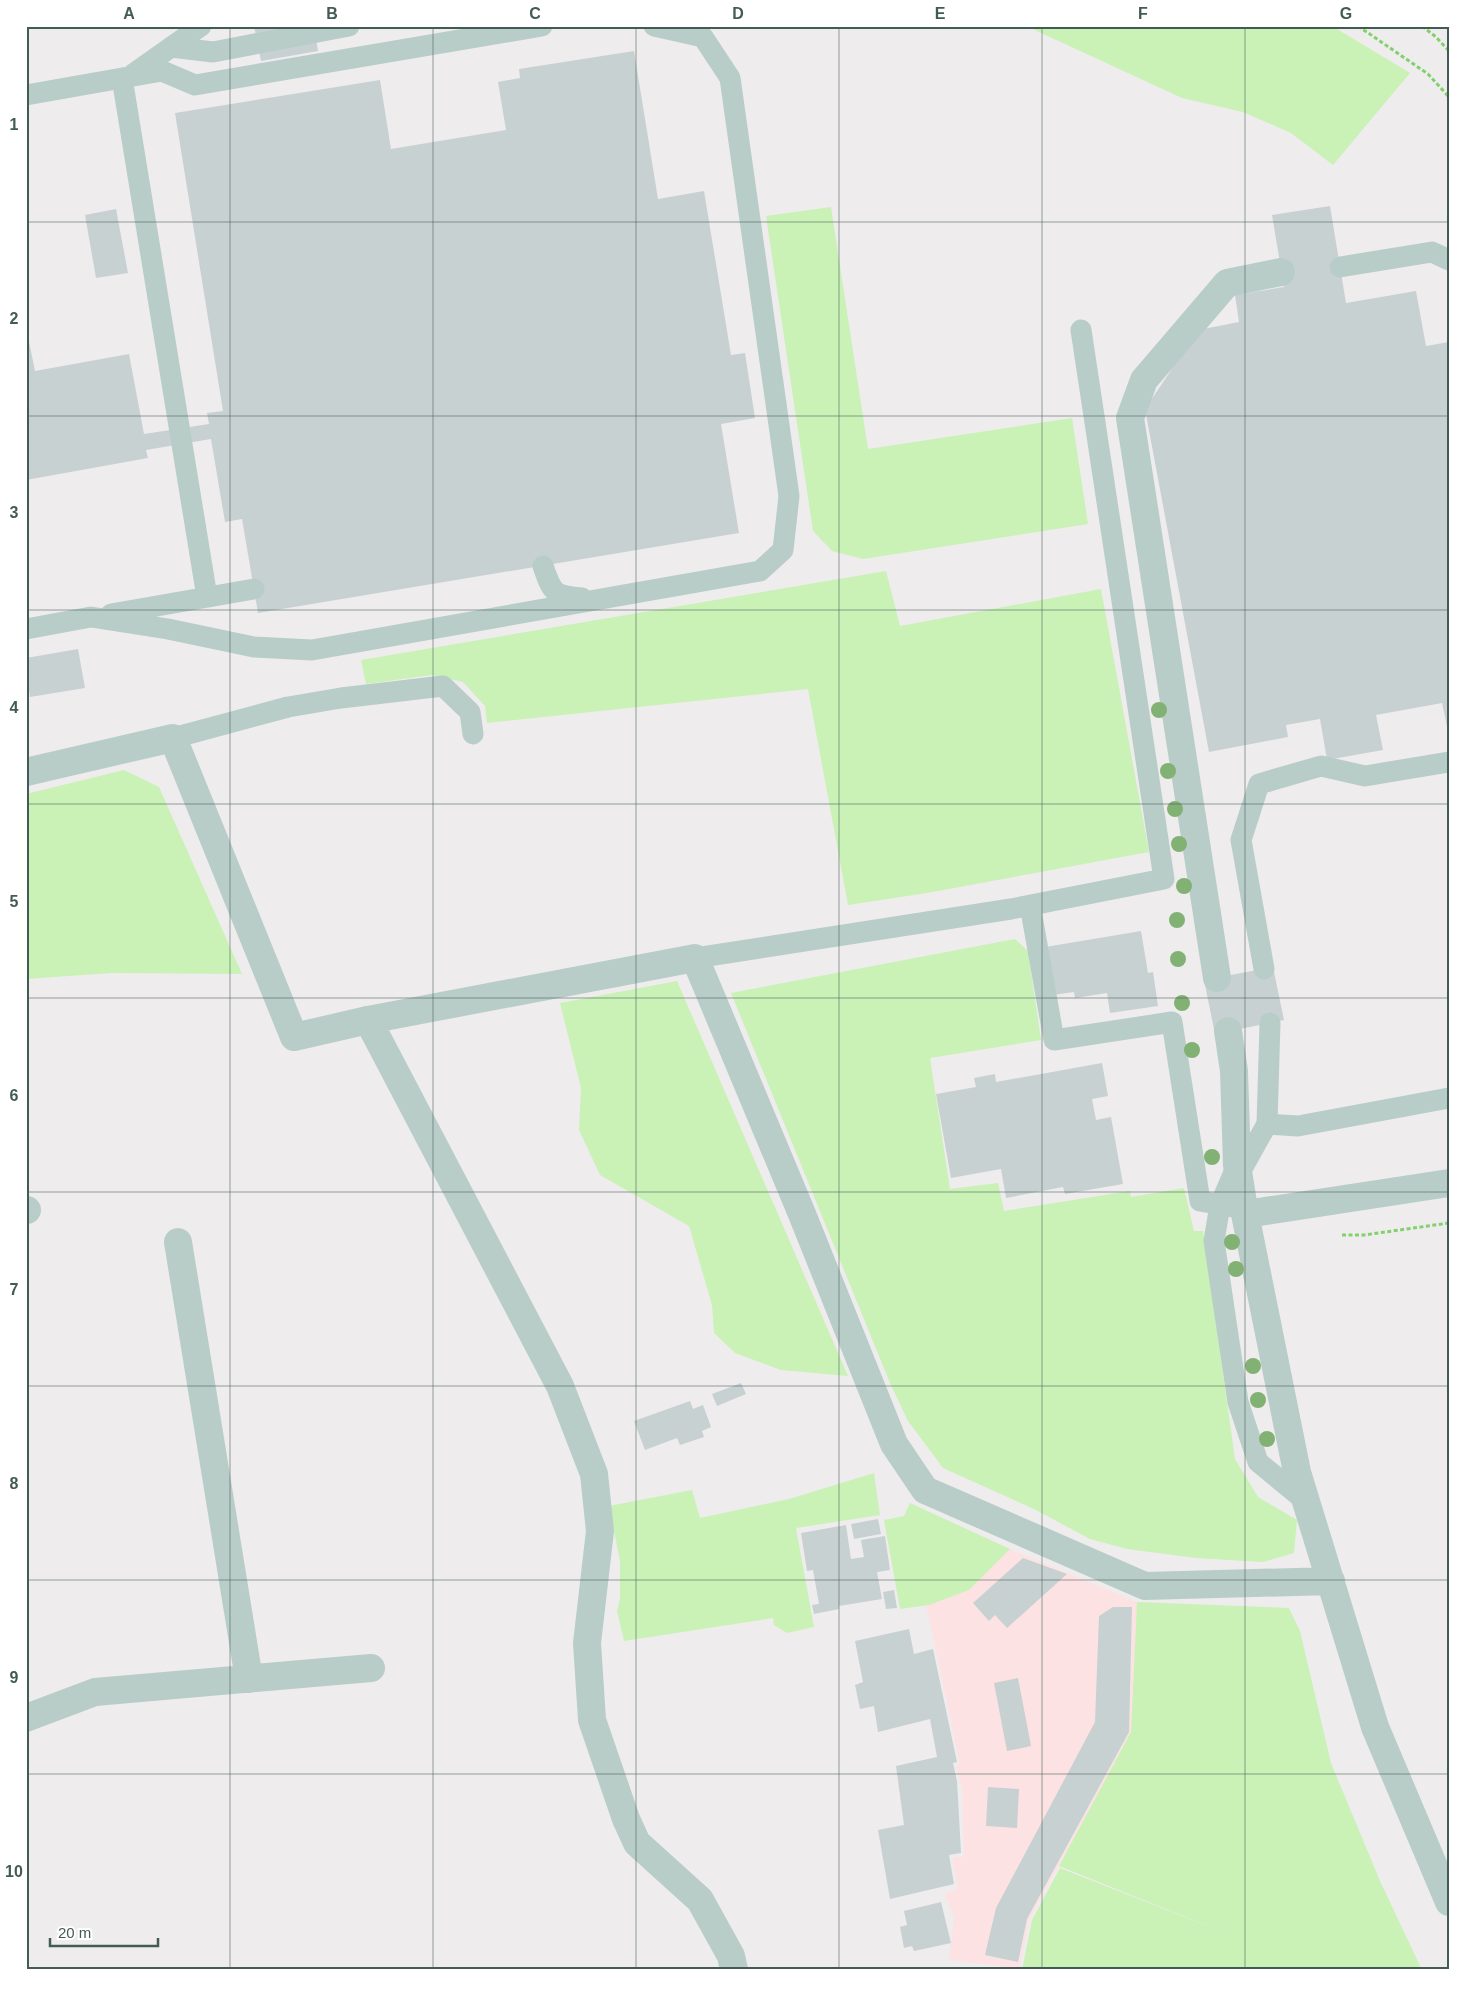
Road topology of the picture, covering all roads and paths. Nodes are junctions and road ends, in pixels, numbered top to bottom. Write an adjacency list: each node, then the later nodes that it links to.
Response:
1 (201, 26): 7 (lane)
2 (349, 26): 7 (lane)
3 (542, 26): 9 (lane)
4 (654, 26): 19 (lane)
5 (1358, 26): 11 (path)
6 (1422, 26): 8 (path)
7 (171, 47): 9 (lane)
8 (1449, 51)
9 (125, 78): 10 (lane); 18 (lane)
10 (26, 96)
11 (1449, 97)
12 (1449, 260): 13 (lane)
13 (1340, 267)
14 (1281, 272): 29 (street)
15 (1081, 330): 26 (lane)
16 (544, 566): 19 (lane)
17 (254, 589): 18 (lane)
18 (207, 597): 20 (lane)
19 (597, 600): 20 (lane)
20 (91, 617): 21 (lane)
21 (26, 629)
22 (472, 734): 23 (lane)
23 (173, 738): 25 (street); 30 (street)
24 (1449, 762): 28 (lane)
25 (26, 772)
26 (1030, 905): 27 (lane); 37 (lane)
27 (695, 958): 30 (street); 40 (street)
28 (1264, 969)
29 (1217, 978)
30 (368, 1020): 45 (street)
31 (1270, 1023): 34 (lane)
32 (1228, 1031): 35 (street)
33 (1449, 1098): 34 (lane)
34 (1267, 1124): 35 (lane)
35 (1238, 1169): 37 (street)
36 (1449, 1183): 37 (street)
37 (1237, 1209): 39 (street); 39 (lane)
38 (178, 1242): 42 (street)
39 (1304, 1499): 40 (street)
40 (1330, 1581): 44 (street)
41 (370, 1668): 42 (street)
42 (249, 1679): 43 (street)
43 (26, 1718)
44 (1449, 1902)
45 (734, 1970)

